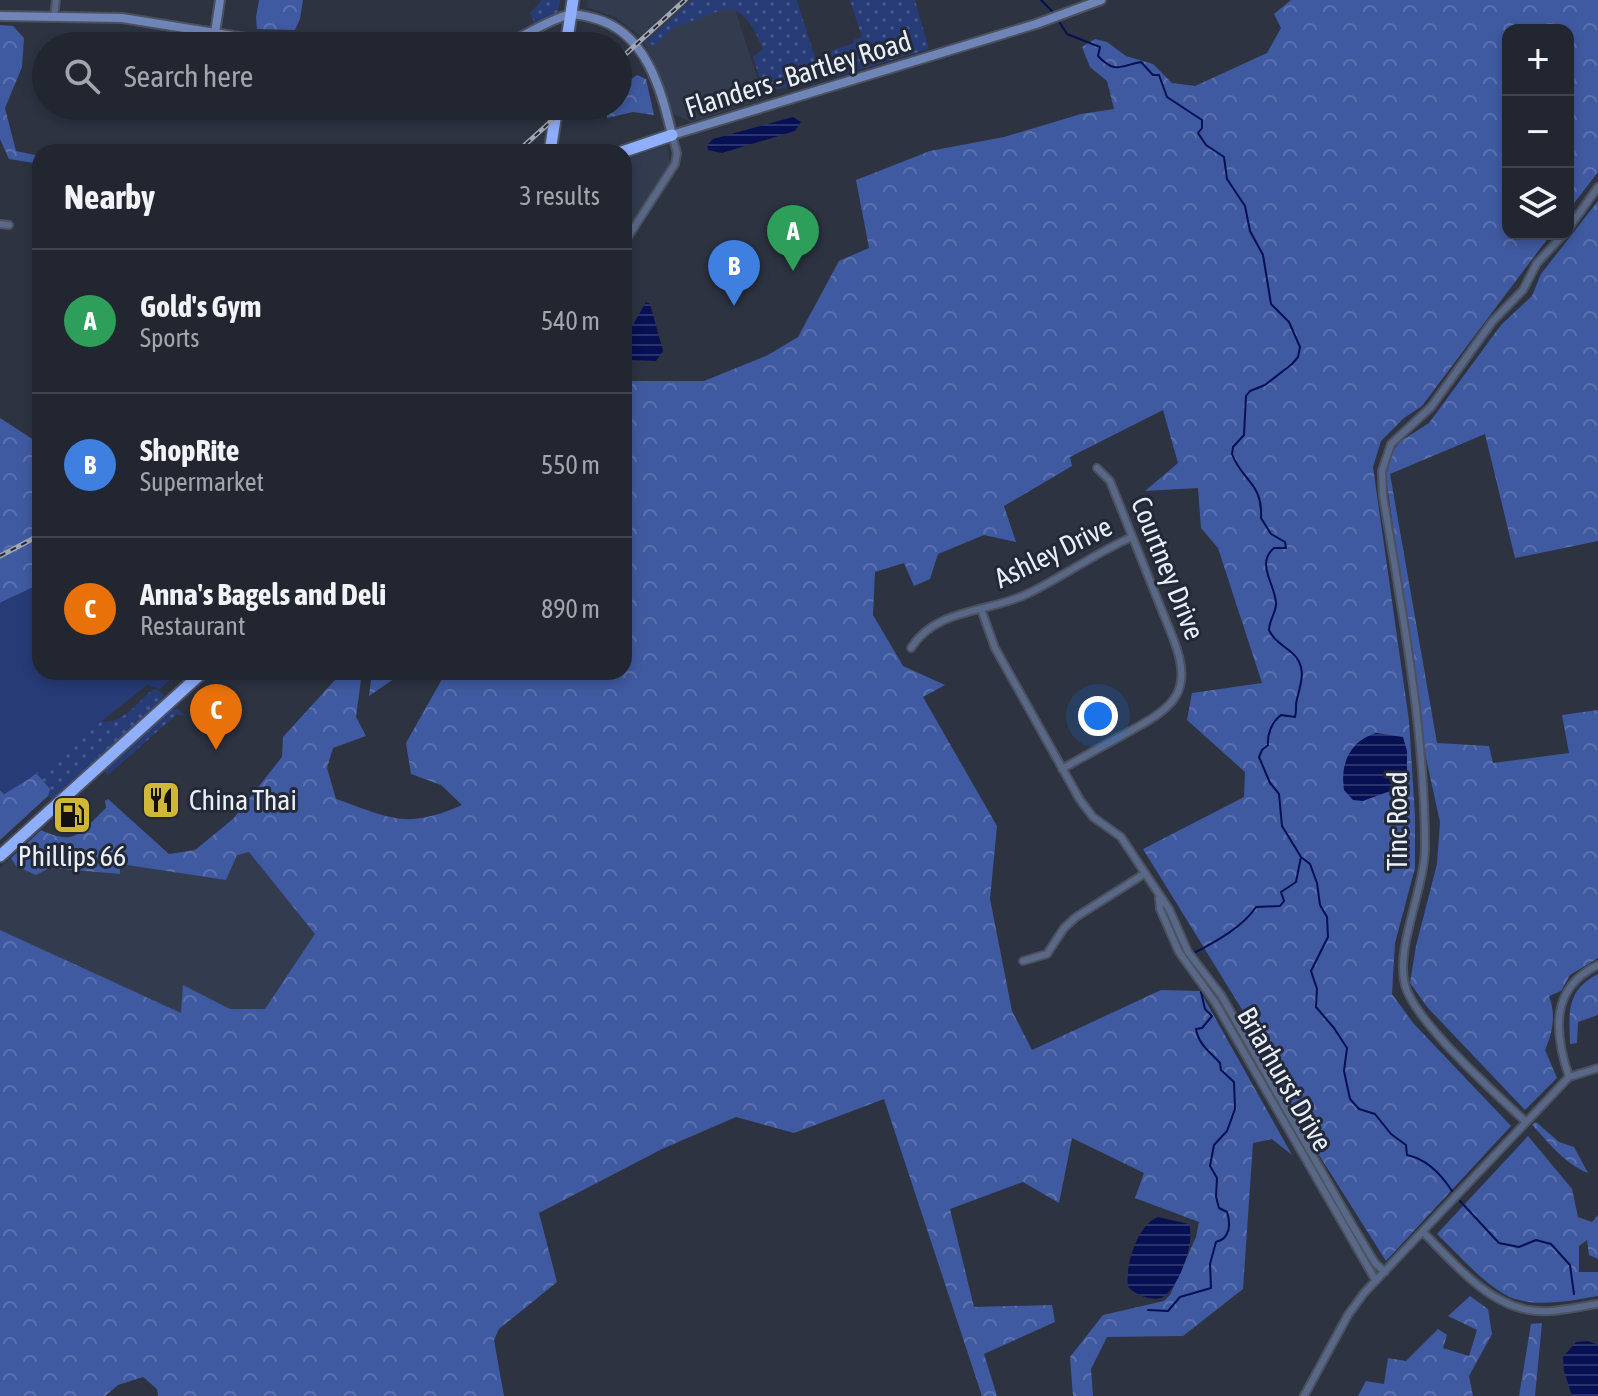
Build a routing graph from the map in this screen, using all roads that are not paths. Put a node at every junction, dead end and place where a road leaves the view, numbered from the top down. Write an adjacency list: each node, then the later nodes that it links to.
1 (56, 0): 7 (street)
2 (220, 0): 9 (main road)
3 (573, 0): 5 (highway)
4 (1101, 0): 15 (main road, Flanders - Bartley Road)
5 (571, 14): 10 (main road); 11 (highway); 12 (main road, Flanders - Bartley Road)
6 (0, 16): 7 (main road)
7 (54, 17): 8 (main road)
8 (209, 32)
9 (215, 32)
10 (531, 32)
11 (568, 32)
12 (622, 32)
13 (632, 41): 15 (main road, Flanders - Bartley Road)
14 (555, 120): 16 (highway)
15 (672, 135): 17 (highway); 22 (street)
16 (551, 144)
17 (632, 149)
18 (1598, 187): 19 (street)
19 (1574, 221)
20 (0, 224): 21 (street)
21 (9, 225)
22 (632, 231)
23 (1558, 240): 37 (street, Tinc Road)
24 (1097, 468): 25 (street, Courtney Drive)
25 (1132, 537): 26 (street, Ashley Drive); 29 (street, Courtney Drive)
26 (981, 609): 27 (street, Ashley Drive); 29 (street, Briarhurst Drive)
27 (911, 648)
28 (194, 680): 30 (highway)
29 (1062, 769): 31 (street, Briarhurst Drive)
30 (0, 856)
31 (1144, 874): 32 (street, Briarhurst Drive); 33 (street)
32 (1159, 898): 39 (street, Briarhurst Drive); 40 (street, Briarhurst Drive)
33 (1023, 961)
34 (1598, 965): 36 (street)
35 (1598, 1068): 36 (street)
36 (1569, 1077): 37 (street)
37 (1525, 1121): 38 (street)
38 (1423, 1232): 39 (street); 41 (street)
39 (1385, 1272): 40 (street)
40 (1376, 1281): 42 (street)
41 (1598, 1304)
42 (1304, 1396)

